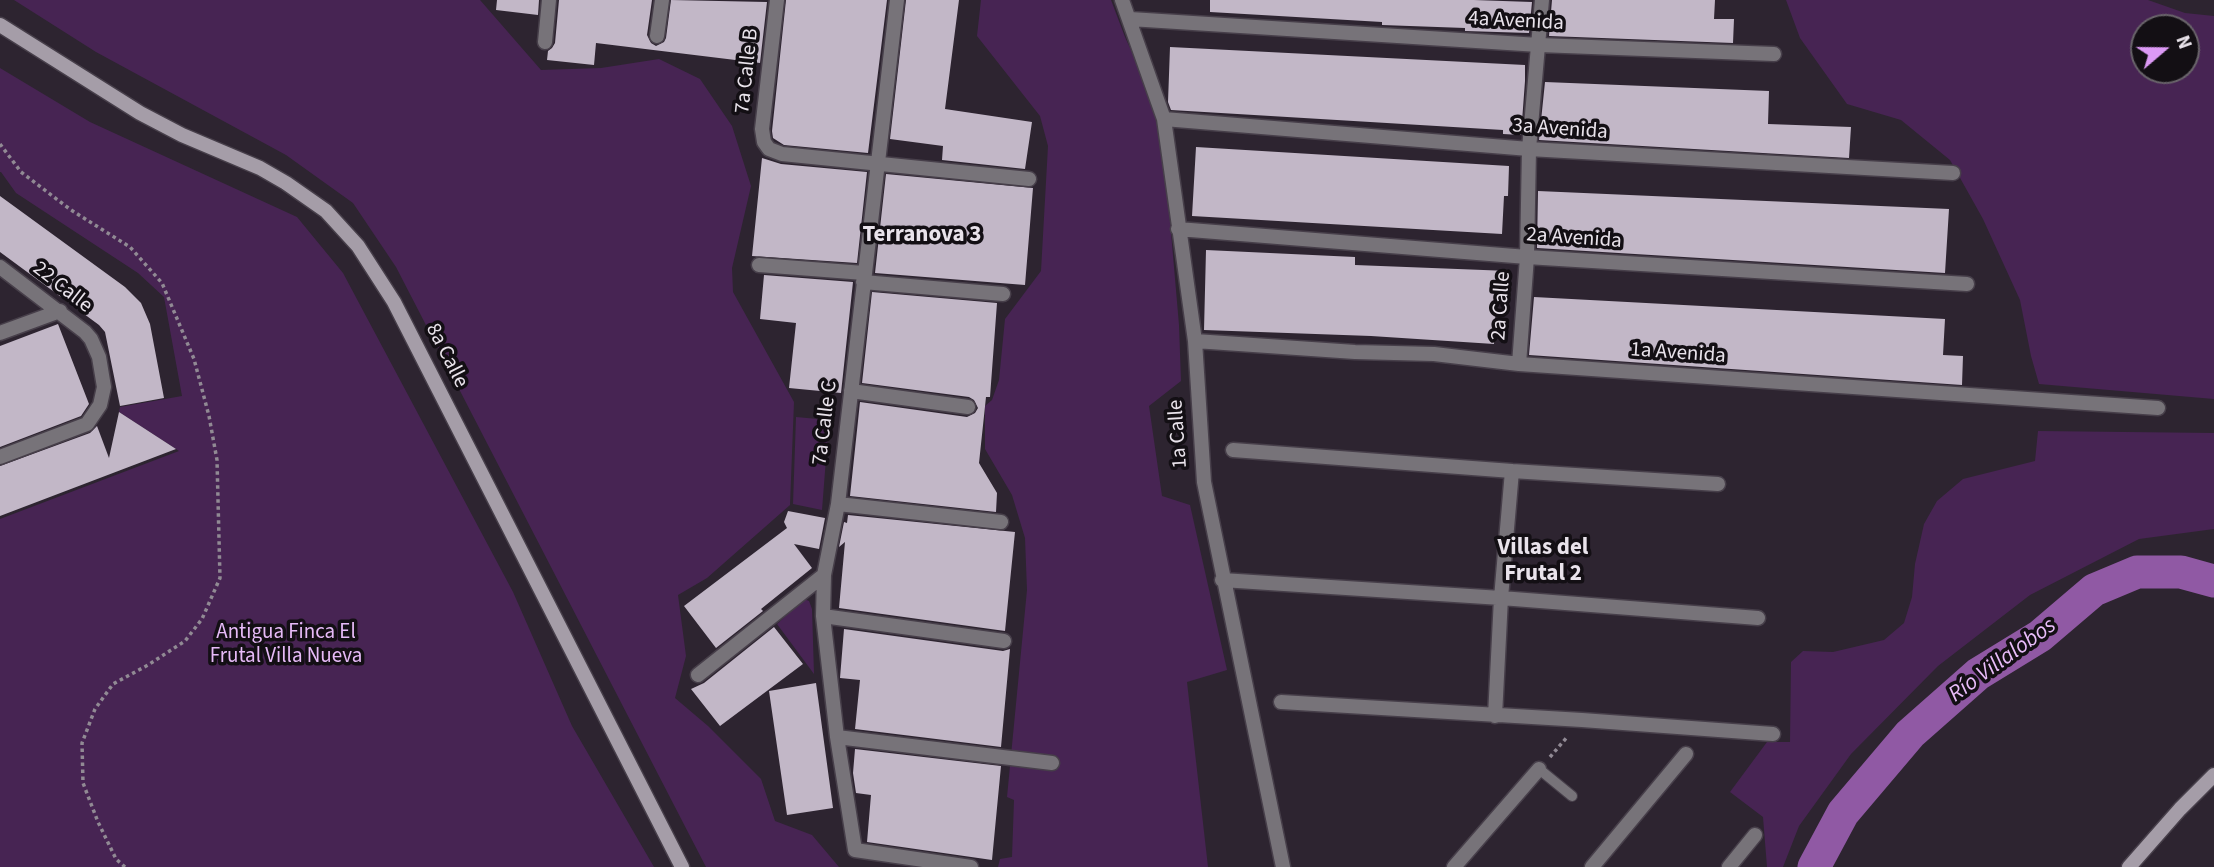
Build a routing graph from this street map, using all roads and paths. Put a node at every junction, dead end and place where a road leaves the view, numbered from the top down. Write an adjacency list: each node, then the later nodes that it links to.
1 (549, 0): 10 (street)
2 (662, 0): 9 (street)
3 (776, 0): 16 (street, 7a Calle B)
4 (897, 0): 16 (street, 7a Calle C)
5 (1122, 0): 7 (street, 1a Calle)
6 (1542, 0): 11 (street, 2a Calle)
7 (1130, 19): 11 (street, 4a Avenida); 13 (street, 1a Calle)
8 (0, 25): 58 (main road, 8a Calle)
9 (657, 36)
10 (545, 42)
11 (1539, 45): 12 (street, 4a Avenida); 15 (street, 2a Calle)
12 (1774, 54)
13 (1164, 119): 15 (street, 3a Avenida); 19 (street, 1a Calle)
14 (0, 144): 57 (path)
15 (1529, 149): 17 (street, 3a Avenida); 20 (street, 2a Calle)
16 (876, 163): 18 (street); 23 (street, 7a Calle C)
17 (1953, 173)
18 (1029, 179)
19 (1178, 229): 20 (street, 2a Avenida); 28 (street, 1a Calle)
20 (1527, 257): 24 (street, 2a Avenida); 29 (street, 2a Calle)
21 (759, 265): 23 (street)
22 (0, 267): 26 (street, 22 Calle)
23 (864, 277): 25 (street); 30 (street, 7a Calle C)
24 (1967, 284)
25 (1003, 294)
26 (60, 311): 27 (street); 34 (street, 22 Calle)
27 (0, 333)
28 (1195, 341): 29 (street, 1a Avenida); 40 (street, 1a Calle)
29 (1519, 364): 32 (street, 1a Avenida)
30 (851, 391): 31 (street); 37 (street, 7a Calle C)
31 (968, 407)
32 (2158, 408)
33 (1233, 450): 35 (street)
34 (0, 457)
35 (1512, 471): 36 (street); 41 (street)
36 (1718, 484)
37 (838, 505): 38 (street); 39 (street, 7a Calle C)
38 (1001, 522)
39 (824, 575): 42 (street, 7a Calle C); 45 (street)
40 (1222, 580): 41 (street); 60 (street, 1a Calle)
41 (1501, 598): 43 (street); 47 (street)
42 (823, 616): 44 (street); 50 (street, 7a Calle C)
43 (1758, 618)
44 (1004, 641)
45 (698, 675)
46 (1281, 702): 47 (street)
47 (1495, 716): 48 (street)
48 (1582, 720): 49 (street); 53 (path)
49 (1773, 734)
50 (838, 737): 52 (street); 59 (street, 7a Calle C)
51 (1686, 754): 62 (street)
52 (1052, 763)
53 (1539, 769): 55 (lane); 61 (street)
54 (2214, 775): 64 (main road)
55 (1572, 796)
56 (1755, 835): 63 (street)
57 (125, 867)
58 (682, 867)
59 (971, 867)
60 (1283, 867)
61 (1454, 867)
62 (1592, 867)
63 (1729, 867)
64 (2129, 867)

